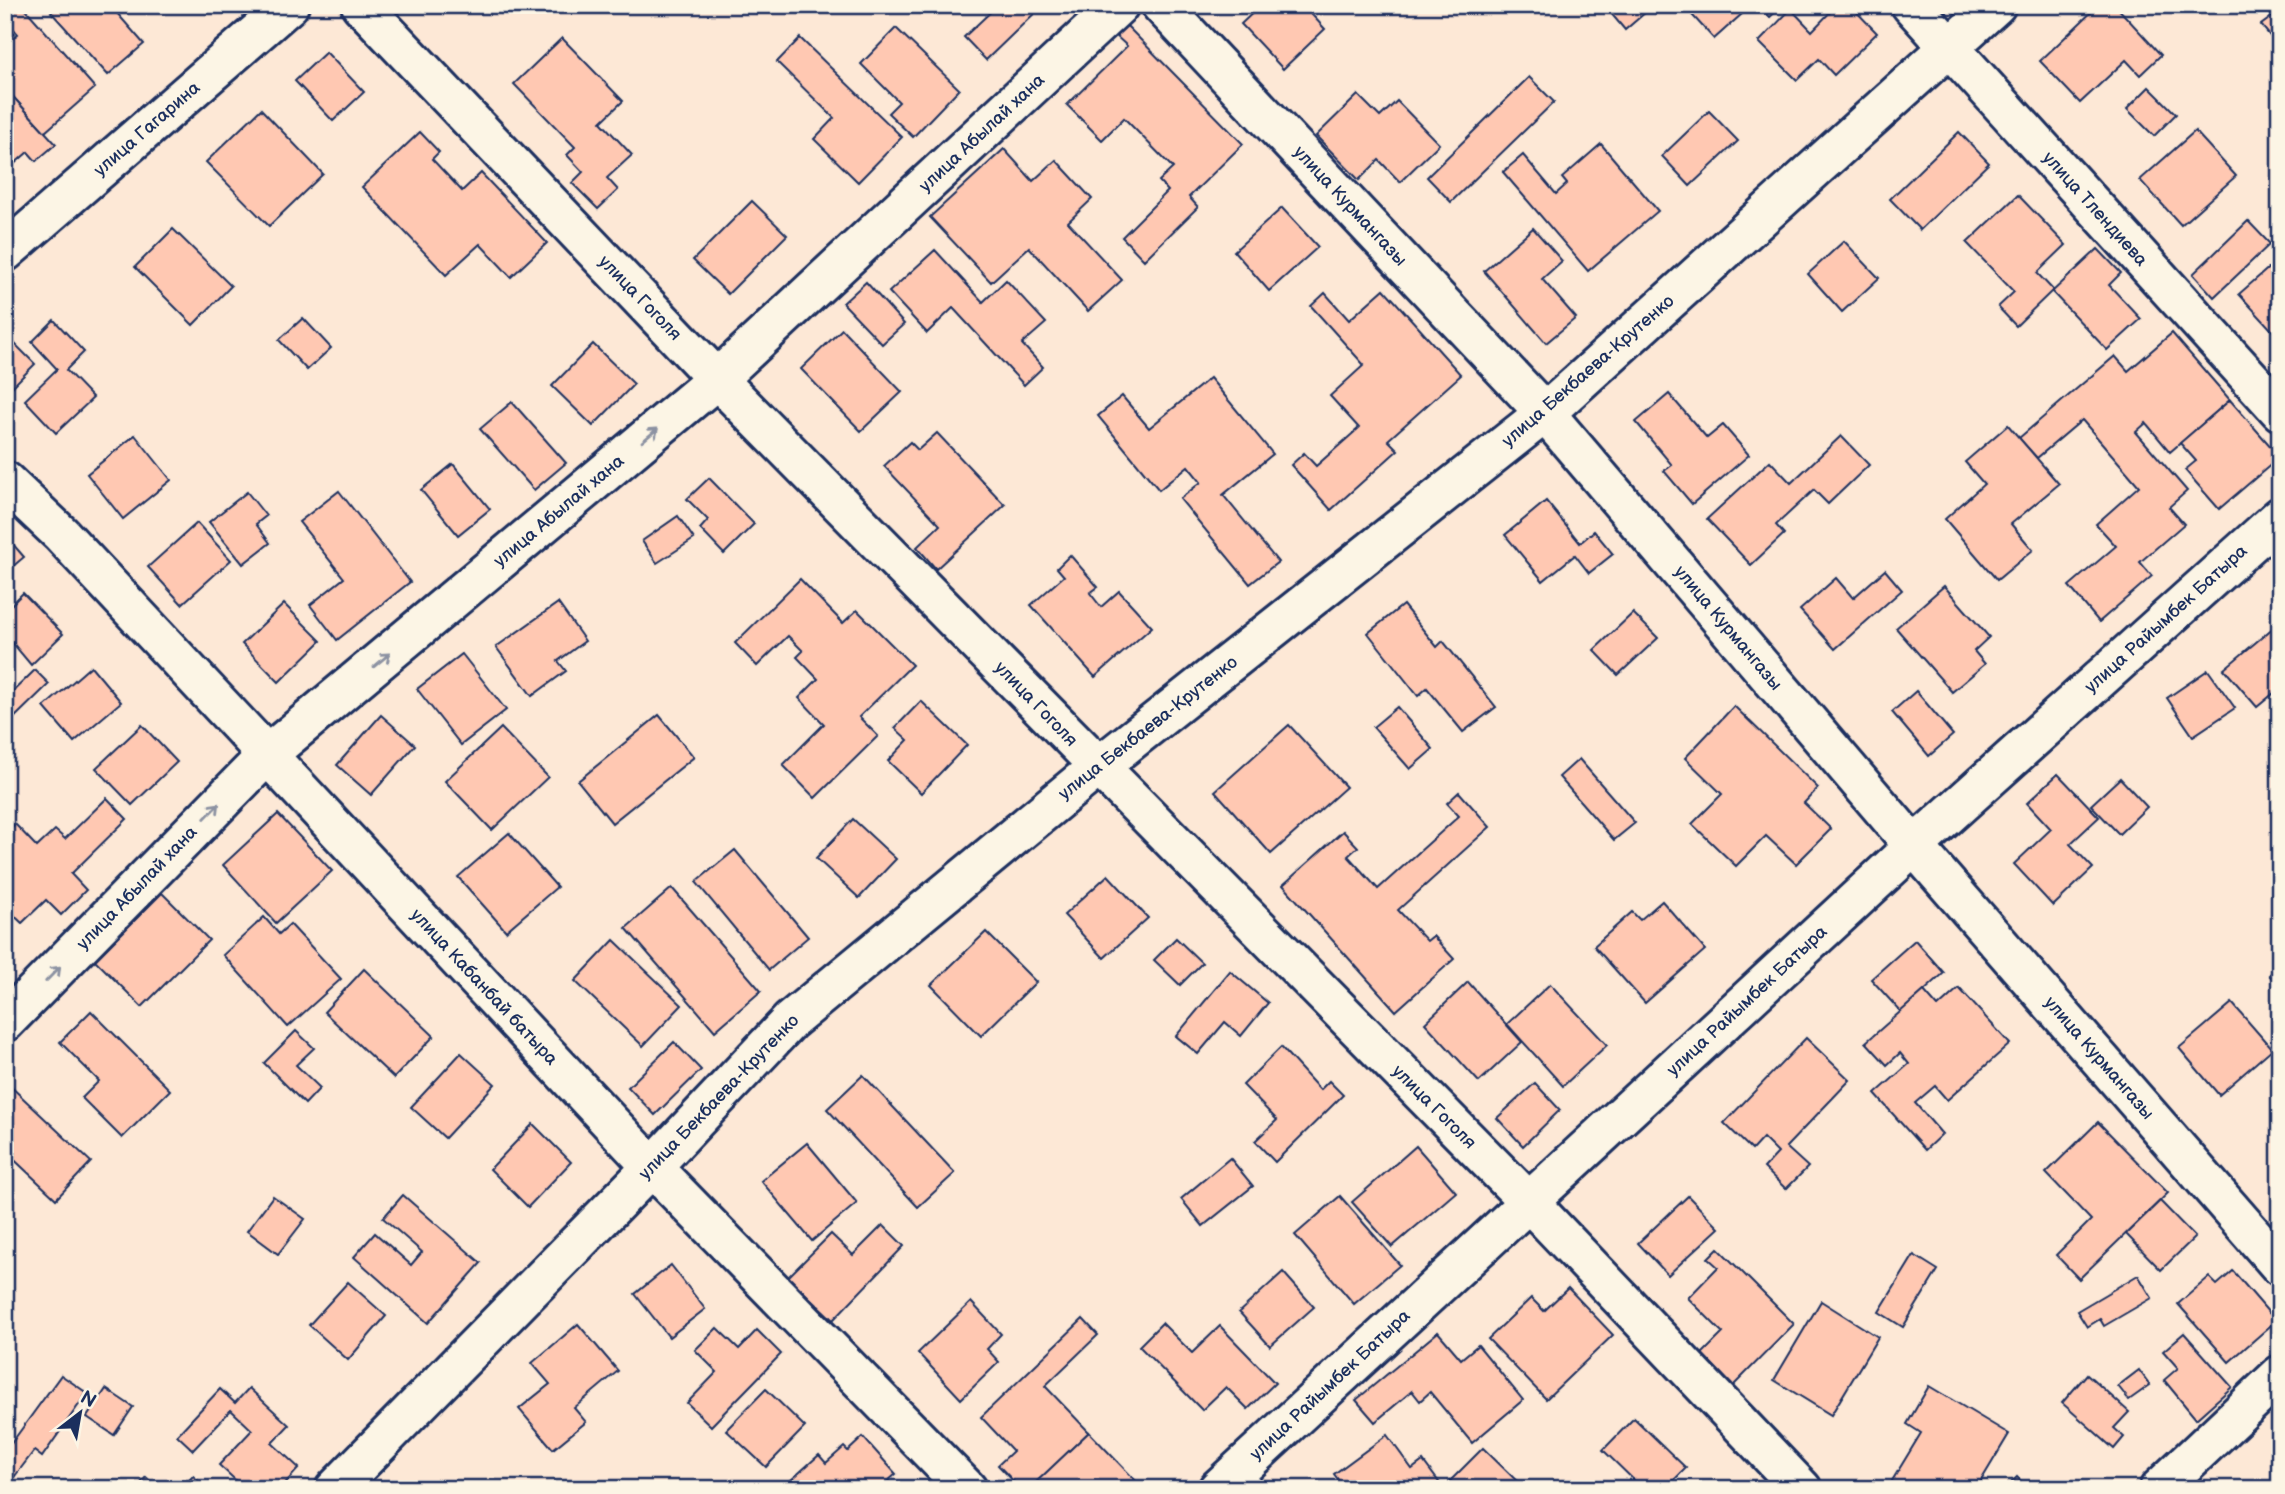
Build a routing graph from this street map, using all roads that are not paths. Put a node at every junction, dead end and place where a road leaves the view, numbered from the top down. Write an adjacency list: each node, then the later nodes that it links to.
1 (289, 5): 8 (street, улица Гагарина)
2 (361, 5): 9 (street, улица Гоголя)
3 (1119, 5): 9 (street, улица Абылай хана)
4 (1161, 5): 11 (street, улица Курмангазы)
5 (1911, 5): 7 (street, улица Тлендиева)
6 (1996, 5): 7 (street, улица Бекбаева-Крутенко)
7 (1948, 48): 10 (street, улица Тлендиева); 11 (street, улица Бекбаева-Крутенко)
8 (5, 252)
9 (717, 379): 14 (street, улица Абылай хана, one-way to 9); 15 (street, улица Гоголя)
10 (2280, 411)
11 (1545, 413): 15 (street, улица Бекбаева-Крутенко); 16 (street, улица Курмангазы)
12 (5, 481): 14 (street, улица Кабанбай батыра)
13 (2280, 517): 16 (street, улица Райымбек Батыра)
14 (268, 754): 17 (street, улица Абылай хана, one-way to 14); 18 (street, улица Кабанбай батыра)
15 (1098, 767): 18 (street, улица Бекбаева-Крутенко); 19 (street, улица Гоголя)
16 (1914, 846): 19 (street, улица Райымбек Батыра); 20 (street, улица Курмангазы)
17 (5, 1022)
18 (652, 1167): 22 (street, улица Бекбаева-Крутенко); 23 (street, улица Кабанбай батыра)
19 (1529, 1202): 24 (street, улица Райымбек Батыра); 25 (street, улица Гоголя)
20 (2280, 1266)
21 (2280, 1375): 26 (street)
22 (335, 1489)
23 (967, 1489)
24 (1218, 1489)
25 (1802, 1489)
26 (2159, 1489)

